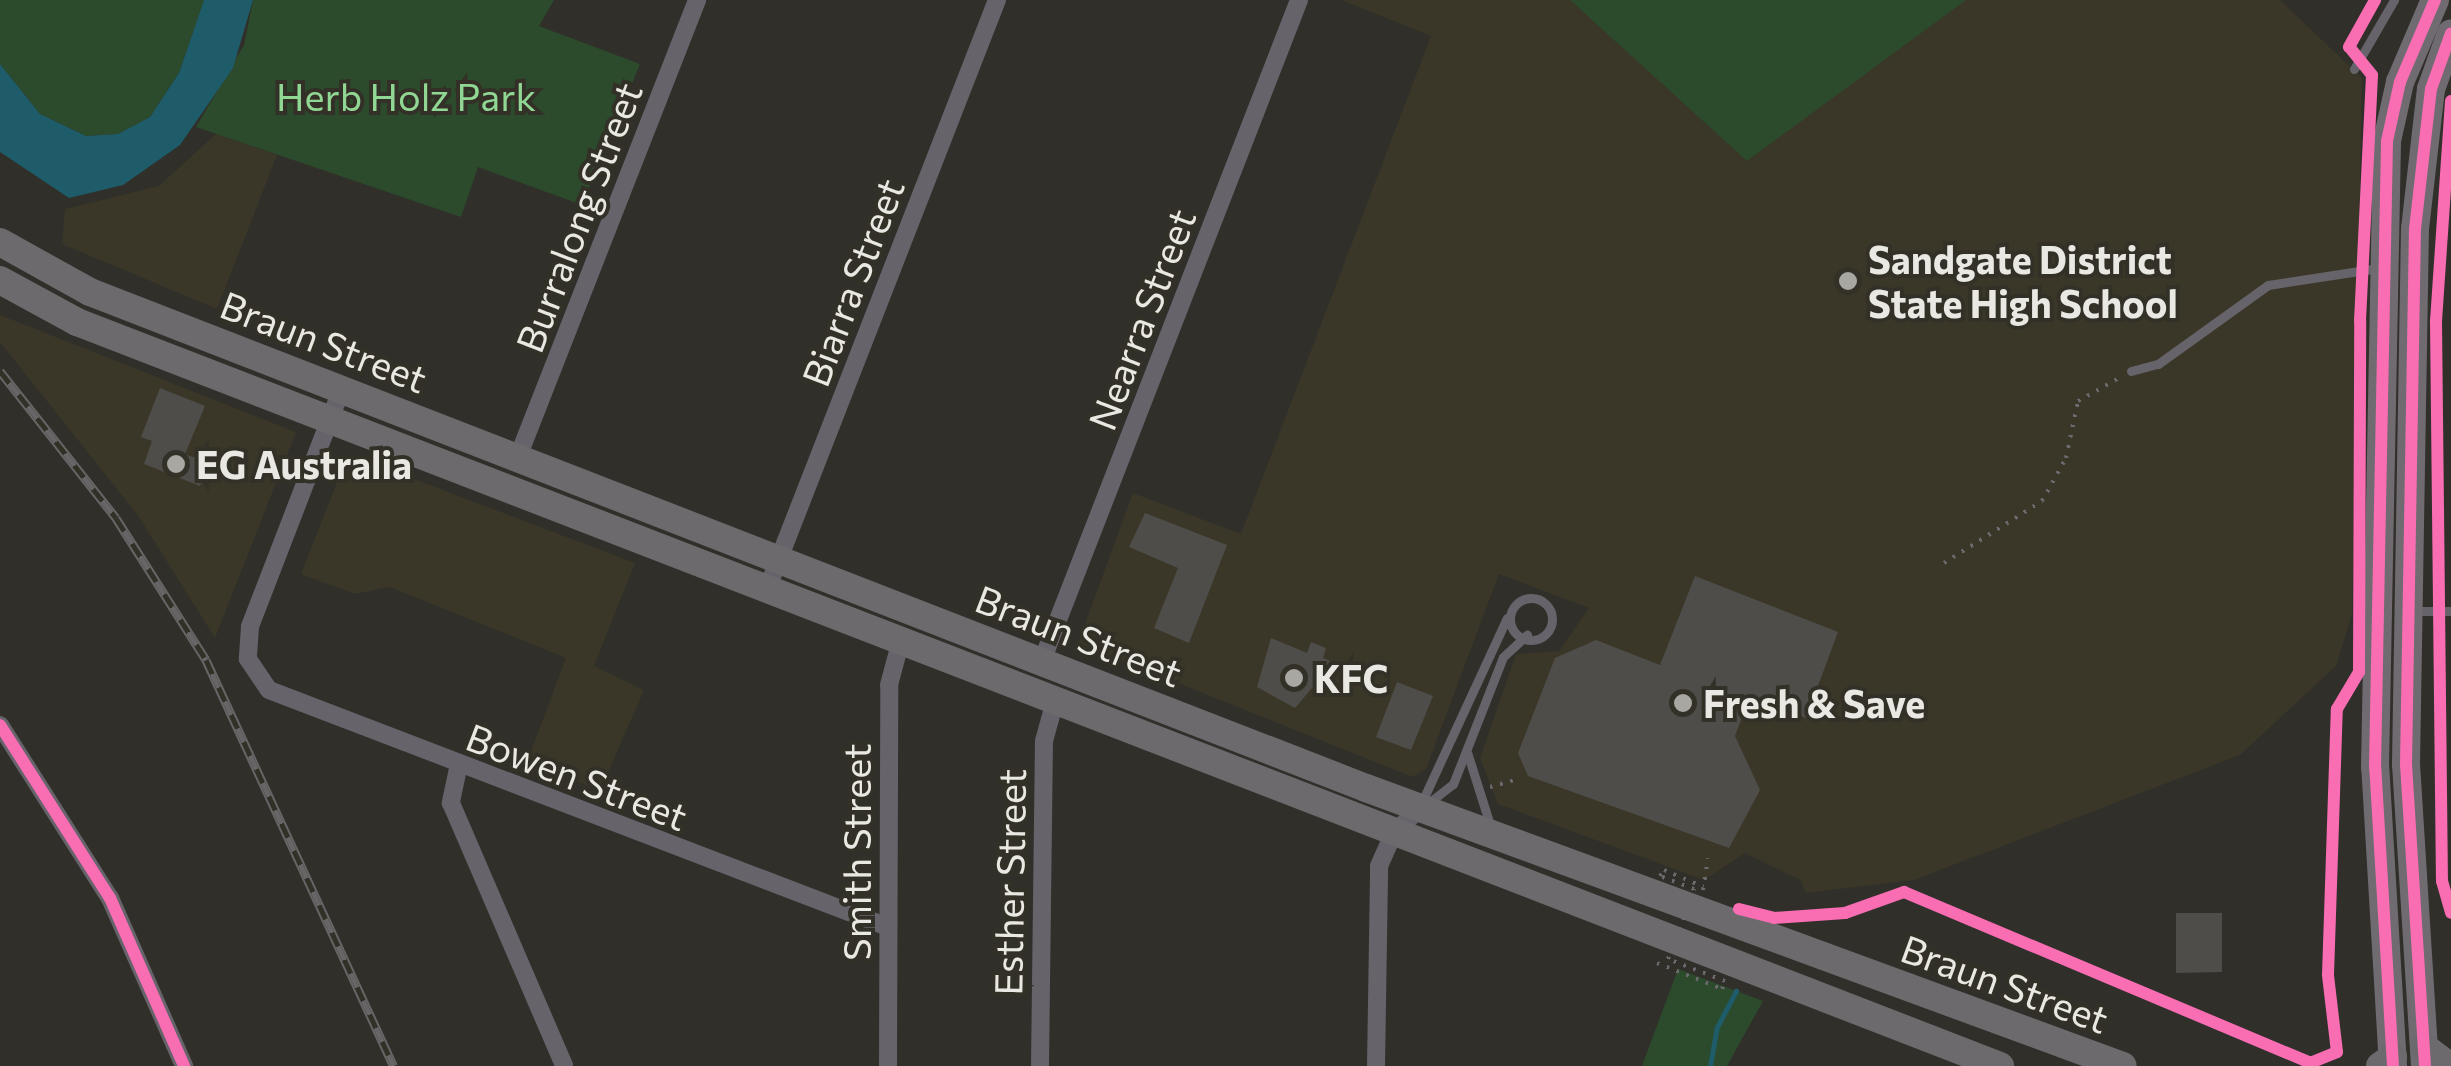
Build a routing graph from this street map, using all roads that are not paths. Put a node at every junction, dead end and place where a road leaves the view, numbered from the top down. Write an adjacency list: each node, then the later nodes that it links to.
1 (697, 0): 15 (street, Burralong Street)
2 (997, 0): 16 (street, Biarra Street)
3 (1299, 0): 24 (street, Nearra Street)
4 (2394, 0): 7 (lane)
5 (2435, 0): 10 (main road)
6 (2451, 33): 9 (main road)
7 (2354, 70)
8 (8, 248): 13 (highway, Braun Street)
9 (2416, 266): 10 (lane); 19 (main road)
10 (2384, 268): 12 (lane); 18 (main road)
11 (0, 280): 14 (highway, Braun Street)
12 (2131, 371)
13 (342, 388): 14 (street); 15 (highway, Braun Street)
14 (331, 419): 17 (highway, Braun Street); 28 (street, Bowen Street)
15 (518, 457): 16 (highway, Braun Street)
16 (779, 557): 17 (street, Biarra Street); 24 (highway, Braun Street)
17 (768, 587): 23 (highway, Braun Street)
18 (2380, 611): 19 (lane); 34 (main road)
19 (2411, 611): 20 (lane); 33 (main road)
20 (2451, 611)
21 (1507, 618): 22 (lane); 22 (lane); 29 (lane)
22 (1527, 635): 27 (lane)
23 (901, 640): 25 (highway, Braun Street); 32 (street, Smith Street)
24 (1042, 661): 29 (highway, Braun Street)
25 (1055, 701): 30 (highway, Braun Street); 38 (street, Esther Street)
26 (0, 724): 35 (street)
27 (1468, 752): 29 (lane); 31 (lane)
28 (459, 764): 32 (street, Bowen Street); 36 (street)
29 (1419, 809): 30 (street); 31 (highway, Braun Street)
30 (1394, 833): 39 (street); 40 (highway, Braun Street)
31 (1499, 840): 41 (highway, Braun Street)
32 (888, 927): 37 (street, Smith Street)
33 (2424, 1056): 42 (highway)
34 (2389, 1063)
35 (184, 1066)
36 (564, 1066)
37 (888, 1066)
38 (1040, 1066)
39 (1376, 1066)
40 (2000, 1066)
41 (2123, 1066)
42 (2450, 1066)

